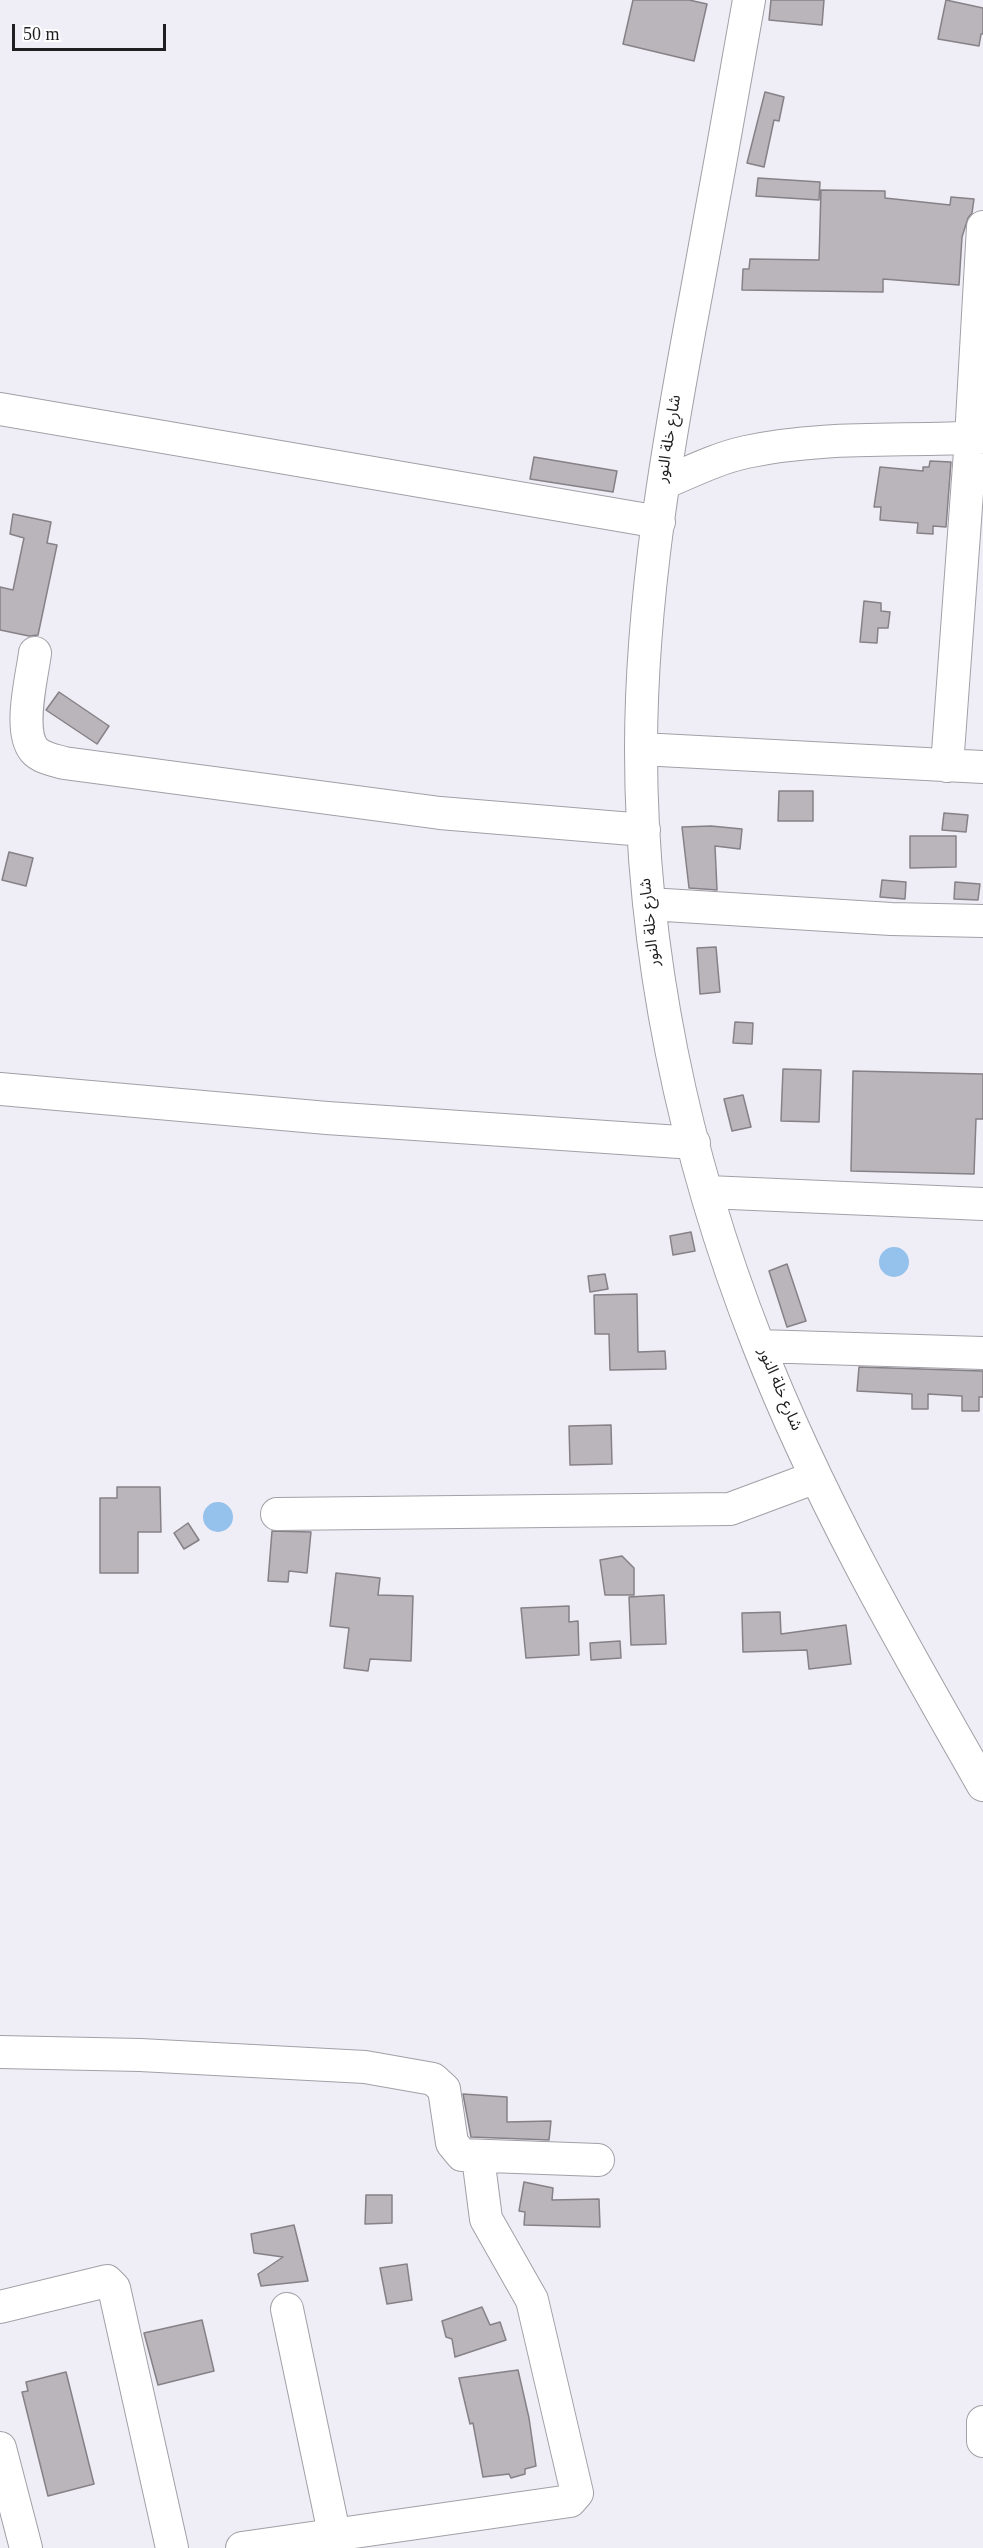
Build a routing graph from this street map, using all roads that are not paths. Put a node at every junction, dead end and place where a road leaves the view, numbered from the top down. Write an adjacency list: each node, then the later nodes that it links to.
1 (749, 0): 5 (street, شارع خلة النور)
2 (983, 227): 4 (street)
3 (0, 409): 6 (street)
4 (977, 437): 5 (street); 9 (street)
5 (664, 483): 6 (street, شارع خلة النور)
6 (659, 522): 8 (street, شارع خلة النور)
7 (35, 653): 11 (street)
8 (641, 749): 9 (street); 11 (street, شارع خلة النور)
9 (947, 766): 10 (street)
10 (983, 768)
11 (644, 830): 12 (street, شارع خلة النور)
12 (649, 904): 13 (street); 15 (street, شارع خلة النور)
13 (983, 921)
14 (0, 1089): 15 (street)
15 (694, 1143): 16 (street, شارع خلة النور)
16 (708, 1192): 17 (street); 18 (street, شارع خلة النور)
17 (983, 1204)
18 (759, 1346): 19 (street); 20 (street, شارع خلة النور)
19 (983, 1353)
20 (816, 1477): 21 (street); 22 (street, شارع خلة النور)
21 (278, 1514)
22 (982, 1783)
23 (0, 2052): 24 (street)
24 (478, 2157): 25 (street); 31 (street)
25 (598, 2160)
26 (0, 2307): 33 (street)
27 (286, 2309): 31 (street)
28 (983, 2422): 29 (street)
29 (983, 2441)
30 (0, 2448): 32 (street)
31 (334, 2534): 34 (street)
32 (26, 2548)
33 (172, 2548)
34 (242, 2548)

